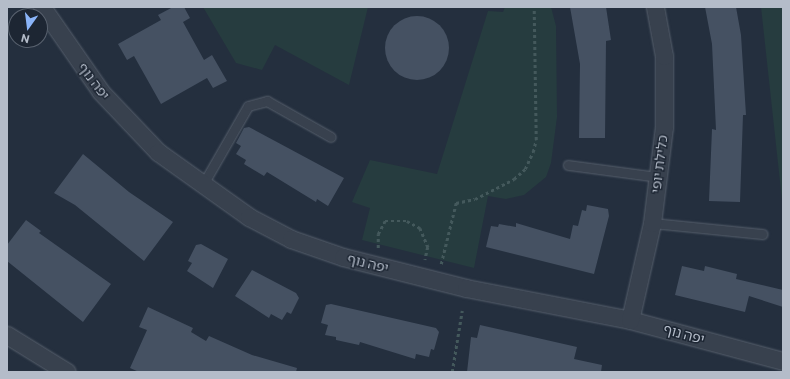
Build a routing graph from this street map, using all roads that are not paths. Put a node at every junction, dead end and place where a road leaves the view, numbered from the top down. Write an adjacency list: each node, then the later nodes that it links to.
1 (42, 7): 6 (street, יפה נוף)
2 (655, 7): 5 (street, כלילת יופי)
3 (331, 137): 6 (lane)
4 (568, 165): 5 (lane)
5 (658, 177): 7 (street, כלילת יופי)
6 (202, 186): 9 (street, יפה נוף)
7 (652, 222): 8 (lane); 9 (street, כלילת יופי)
8 (762, 234)
9 (630, 320): 11 (street, יפה נוף)
10 (7, 335): 12 (street)
11 (783, 361)
12 (67, 372)

